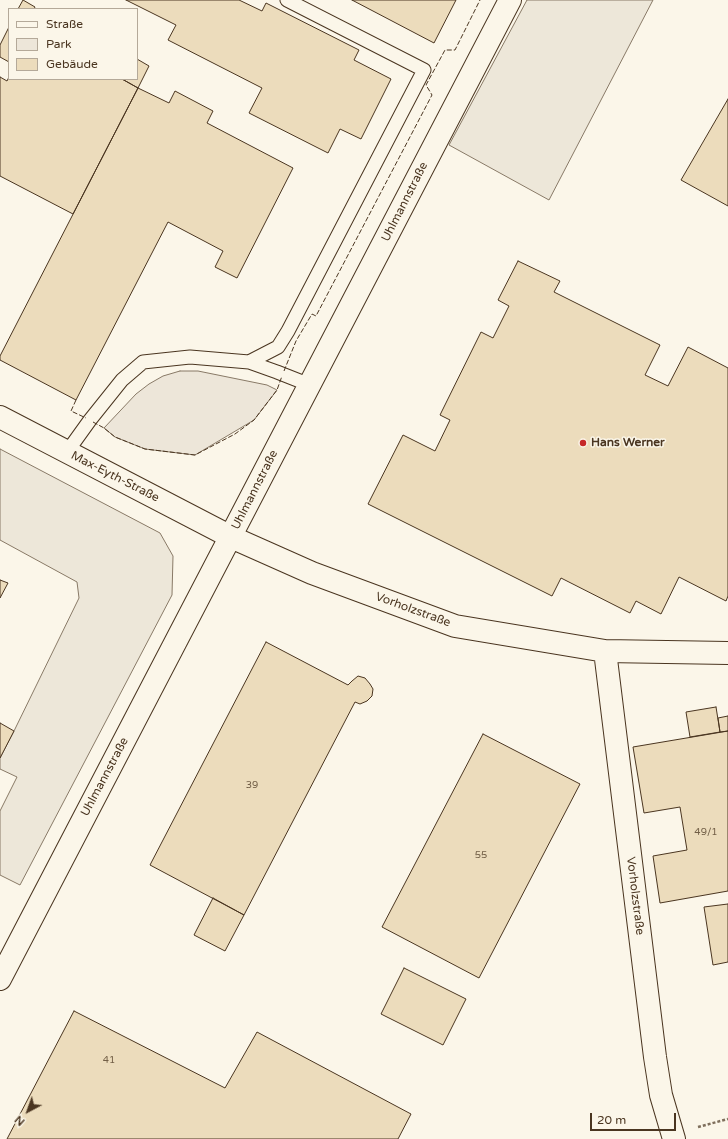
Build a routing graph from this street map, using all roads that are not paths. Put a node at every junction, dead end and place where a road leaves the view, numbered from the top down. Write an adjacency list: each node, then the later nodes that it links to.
1 (287, 0): 3 (lane)
2 (510, 0): 4 (street, Uhlmannstraße)
3 (249, 362): 4 (lane); 6 (lane)
4 (310, 385): 7 (street, Uhlmannstraße)
5 (0, 417): 6 (street, Max-Eyth-Straße)
6 (67, 452): 7 (street, Max-Eyth-Straße)
7 (231, 537): 8 (street, Vorholzstraße); 10 (street, Uhlmannstraße)
8 (605, 652): 9 (street, Vorholzstraße); 11 (street, Vorholzstraße)
9 (728, 653)
10 (0, 979)
11 (673, 1136)

